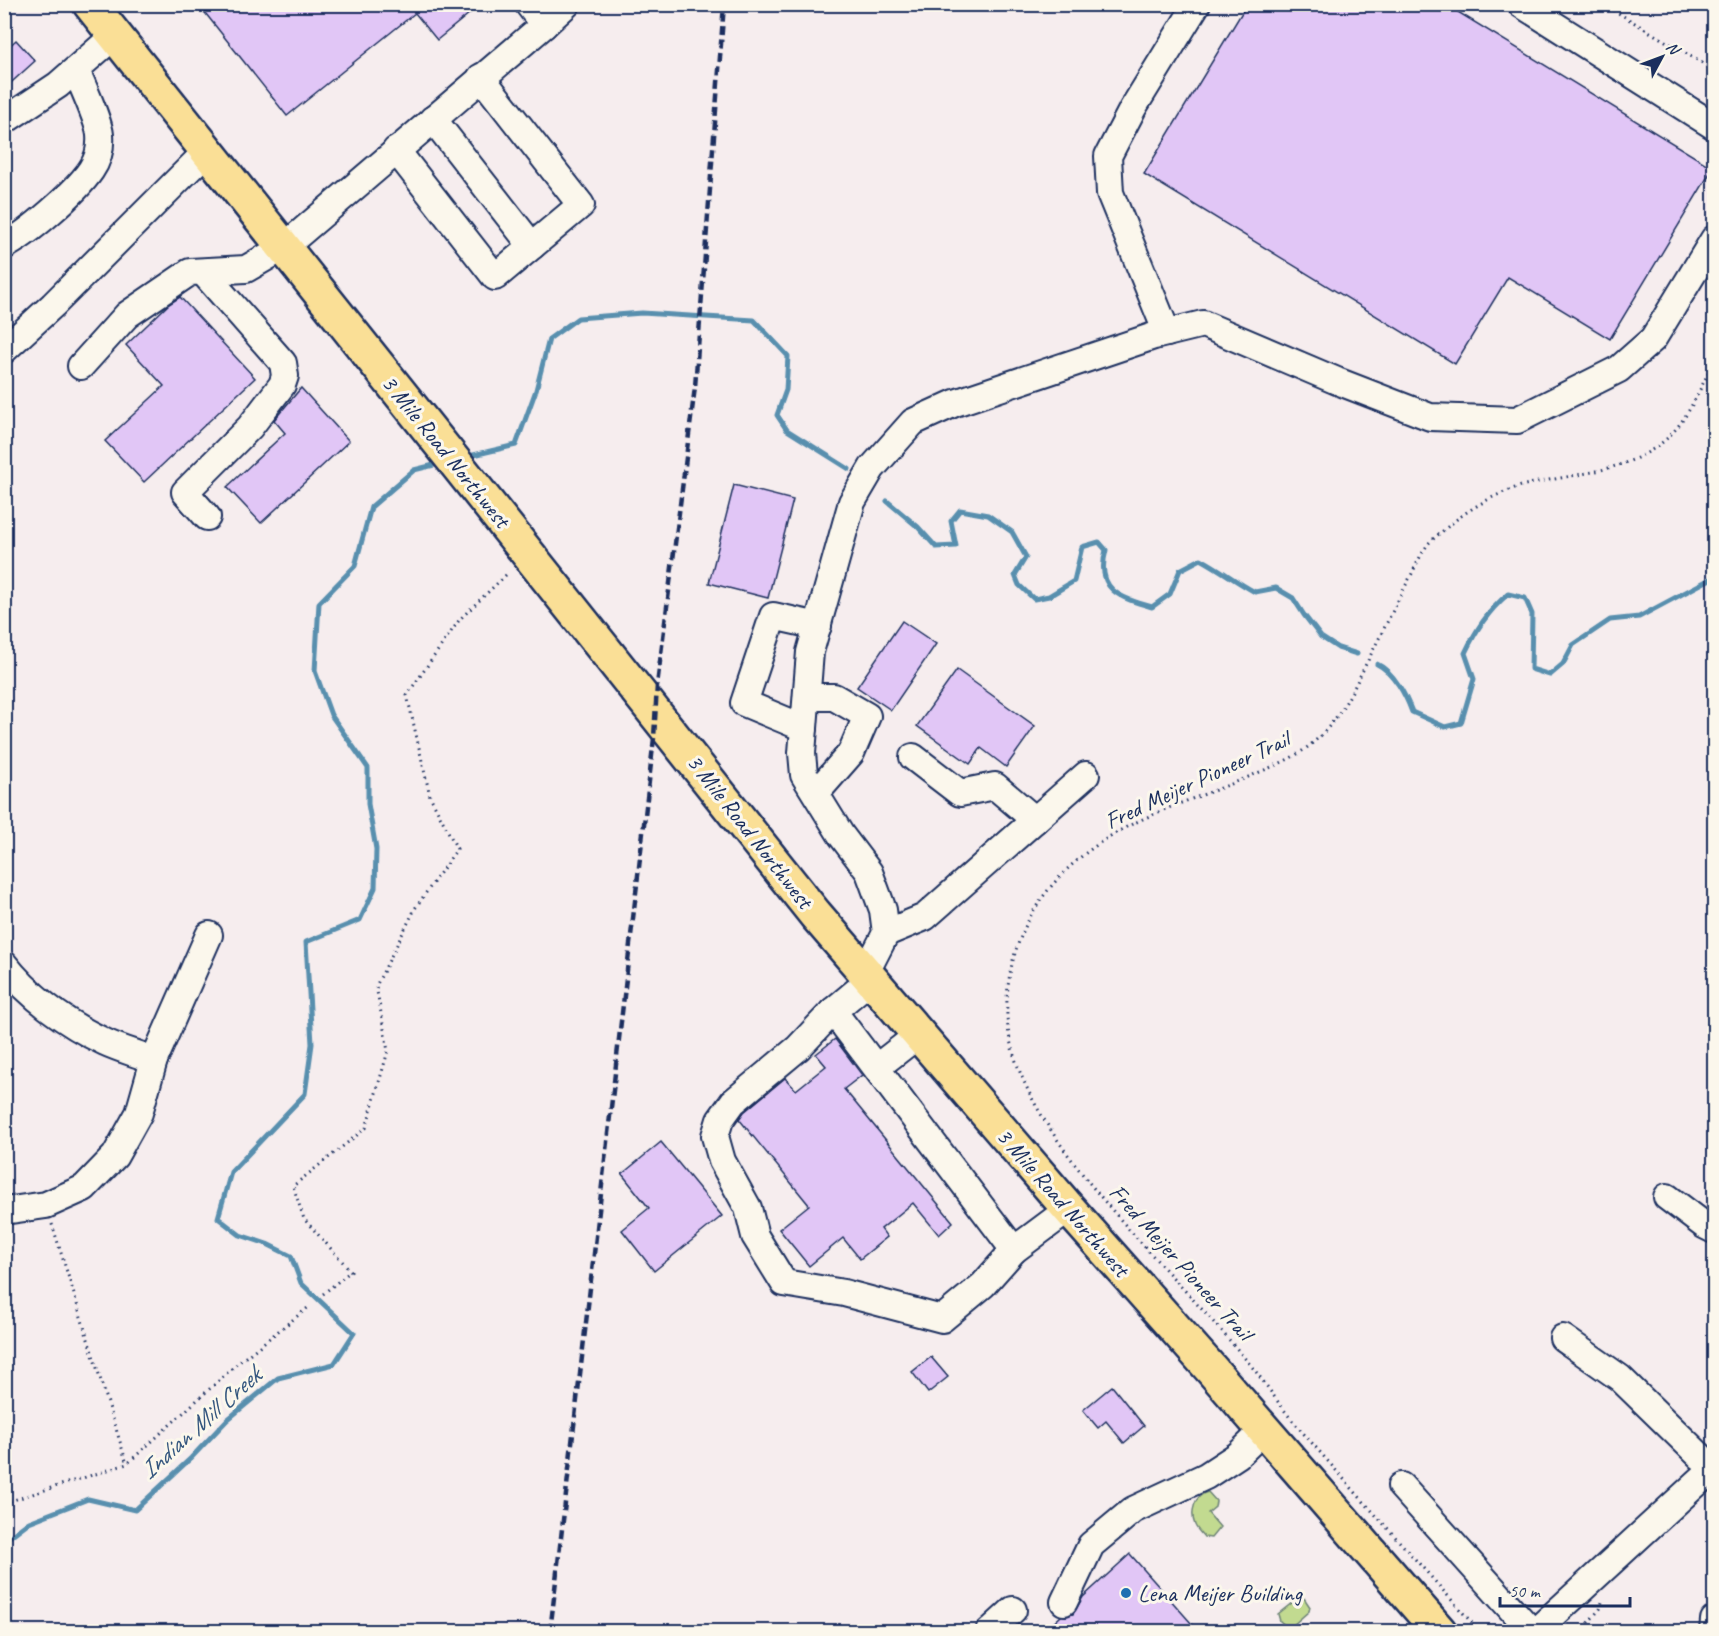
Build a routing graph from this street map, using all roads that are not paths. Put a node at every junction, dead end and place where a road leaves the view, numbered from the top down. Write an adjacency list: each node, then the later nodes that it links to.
1 (528, 4): 6 (street)
2 (567, 4): 6 (street)
3 (1197, 4): 19 (street)
4 (1521, 4): 11 (street)
5 (105, 15): 7 (street); 12 (main road, 3 Mile Road Northwest)
6 (544, 25): 8 (street)
7 (76, 70): 10 (street); 15 (street)
8 (482, 77): 9 (street); 16 (street)
9 (433, 119): 13 (street); 16 (street)
10 (4, 121)
11 (1714, 126)
12 (208, 150): 17 (main road, 3 Mile Road Northwest); 20 (street)
13 (396, 150): 16 (street); 17 (street)
14 (1714, 239): 19 (street)
15 (4, 246)
16 (532, 246)
17 (284, 247): 18 (street); 33 (main road, 3 Mile Road Northwest)
18 (203, 272): 21 (street); 22 (street)
19 (1167, 333): 23 (street)
20 (4, 350)
21 (81, 366)
22 (207, 517)
23 (818, 626): 24 (street); 25 (street)
24 (807, 697): 25 (street); 28 (street)
25 (804, 728): 28 (street)
26 (914, 757): 29 (street)
27 (1086, 775): 29 (street)
28 (816, 793): 30 (street)
29 (1035, 820): 30 (street)
30 (886, 933): 33 (street)
31 (209, 935): 36 (street)
32 (4, 964): 36 (street)
33 (867, 977): 34 (street); 35 (main road, 3 Mile Road Northwest)
34 (834, 1011): 37 (street); 42 (street)
35 (918, 1035): 37 (street); 39 (main road, 3 Mile Road Northwest)
36 (154, 1060): 40 (street)
37 (877, 1068): 42 (street)
38 (1667, 1197): 41 (street)
39 (1069, 1209): 42 (street); 44 (main road, 3 Mile Road Northwest)
40 (4, 1211)
41 (1714, 1230)
42 (1014, 1250)
43 (1563, 1338): 45 (street)
44 (1264, 1430): 47 (street); 52 (main road, 3 Mile Road Northwest)
45 (1710, 1463): 53 (street)
46 (1401, 1486): 53 (street)
47 (1064, 1602)
48 (1013, 1610): 51 (street)
49 (1714, 1620): 50 (street)
50 (1714, 1625): 54 (street)
51 (989, 1632)
52 (1440, 1632)
53 (1533, 1632)
54 (1713, 1632)

